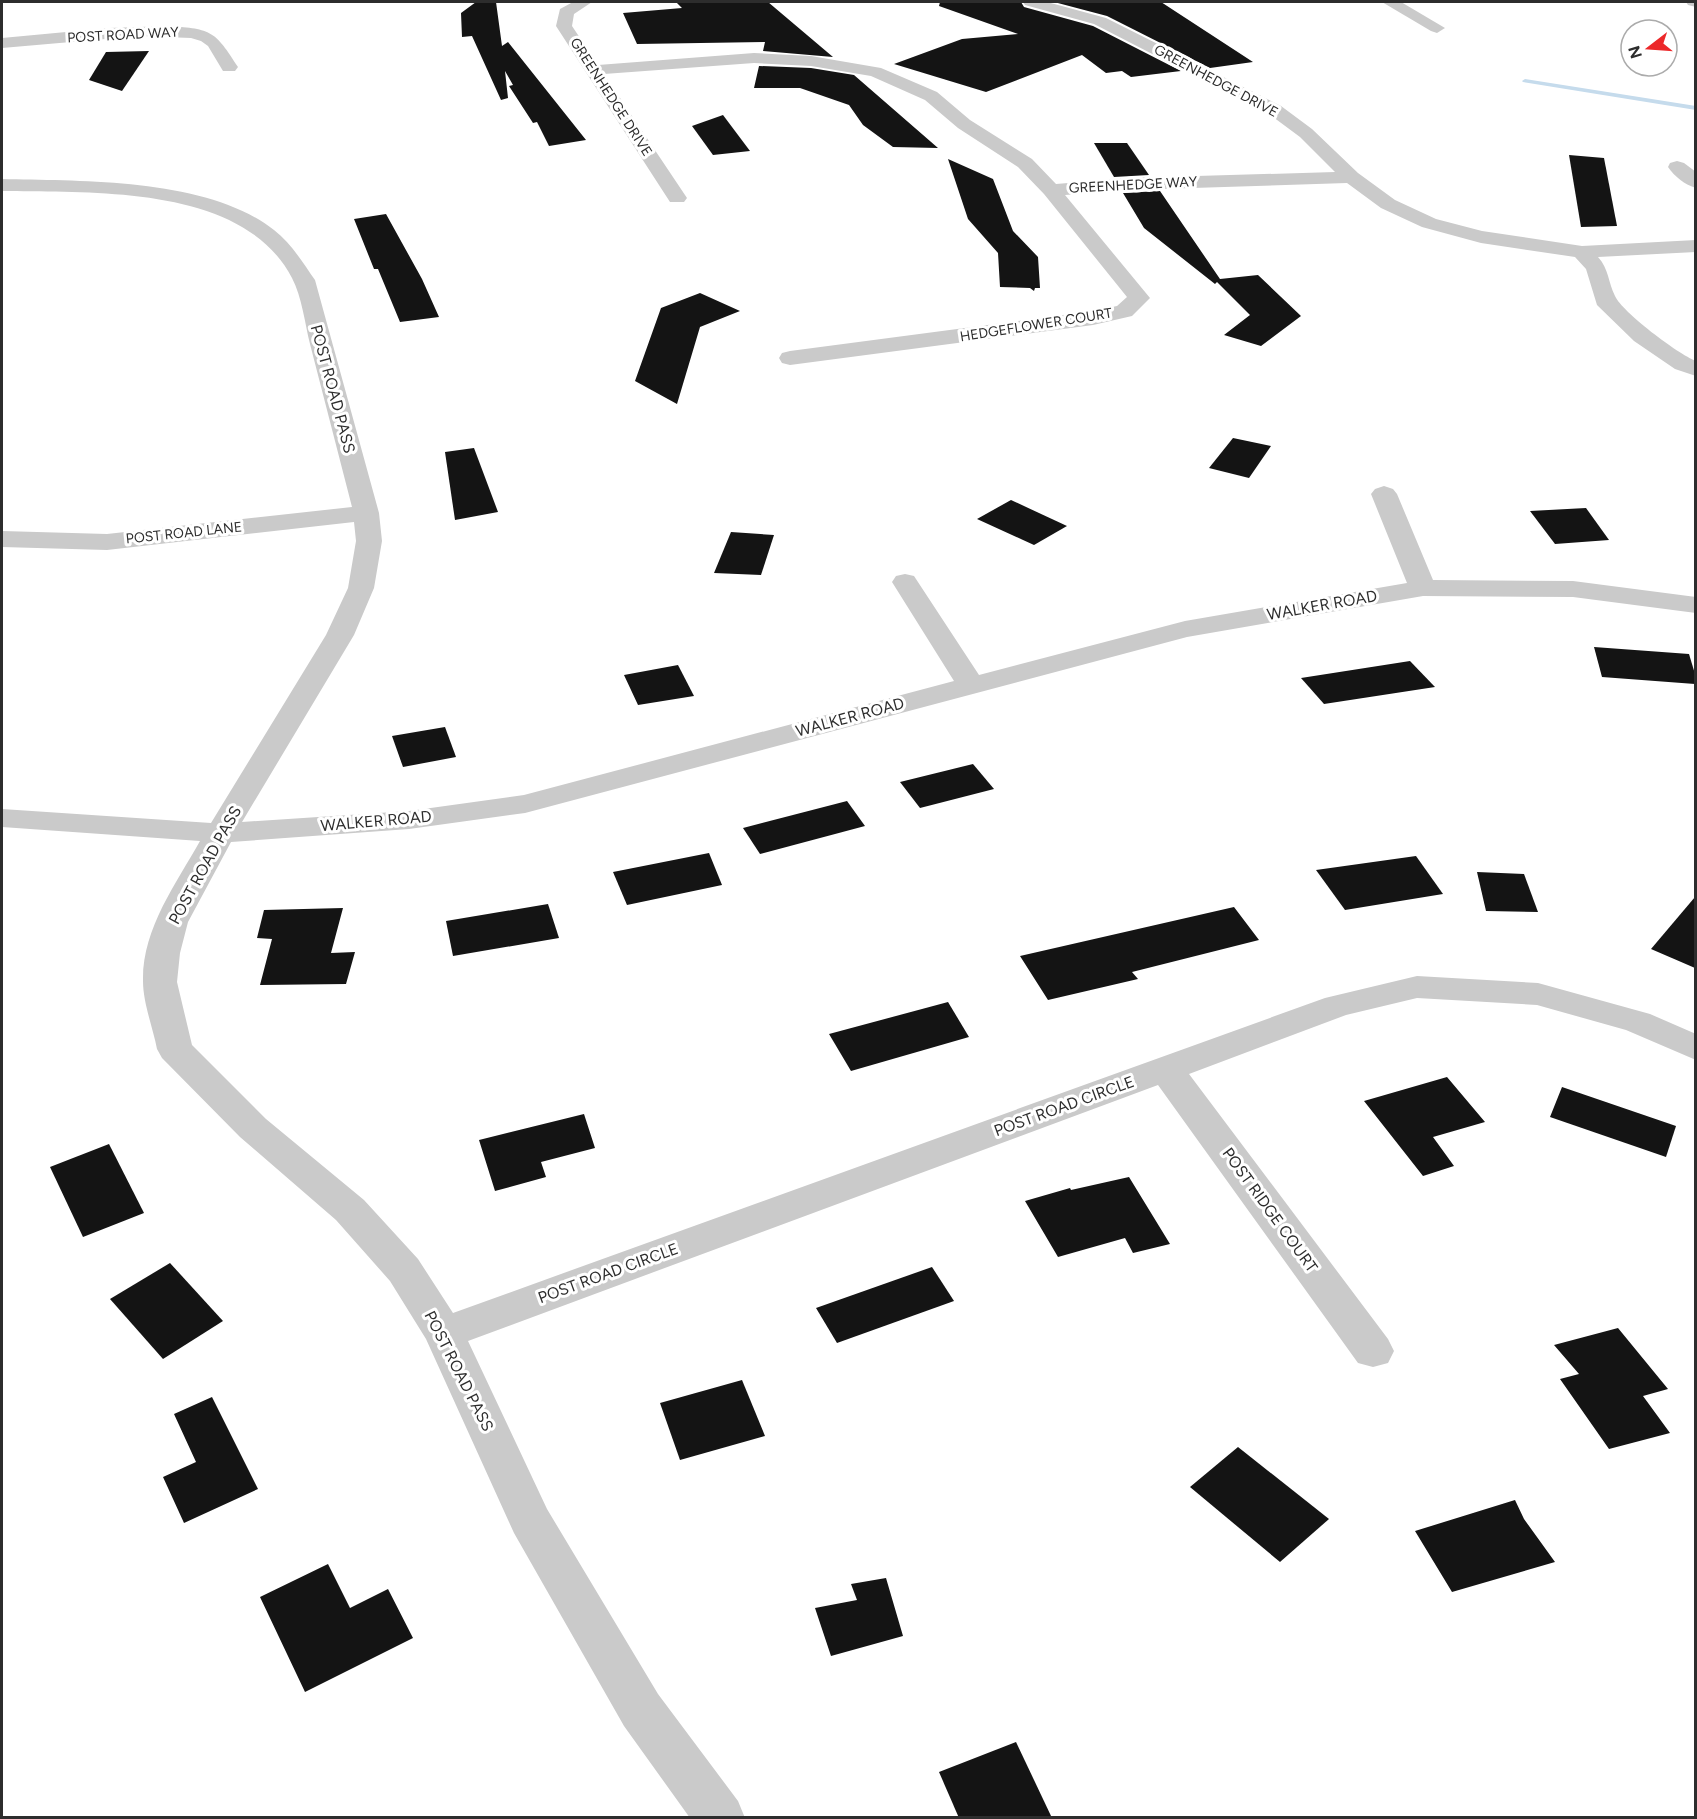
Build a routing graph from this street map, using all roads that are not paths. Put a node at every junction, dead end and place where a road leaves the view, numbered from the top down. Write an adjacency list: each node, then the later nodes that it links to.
1 (584, 2): 7 (street, GREENHEDGE DRIVE)
2 (1031, 2): 9 (street, GREENHEDGE DRIVE)
3 (1390, 2): 4 (street)
4 (1437, 28)
5 (2, 44): 6 (street, POST ROAD WAY)
6 (229, 67)
7 (595, 70): 12 (street, GREENHEDGE WAY); 13 (street, GREENHEDGE DRIVE)
8 (1677, 167): 10 (street)
9 (1351, 177): 12 (street, GREENHEDGE WAY); 15 (street, GREENHEDGE DRIVE)
10 (1695, 182)
11 (2, 185): 19 (street, POST ROAD PASS)
12 (1051, 190): 16 (street, HEDGEFLOWER COURT)
13 (677, 198)
14 (1695, 246): 15 (street, GREENHEDGE DRIVE)
15 (1582, 252): 17 (street)
16 (790, 358)
17 (1695, 369)
18 (1384, 494): 22 (street)
19 (366, 513): 20 (street, POST ROAD LANE); 26 (street, POST ROAD PASS)
20 (2, 539)
21 (905, 582): 24 (street)
22 (1423, 588): 23 (street, WALKER ROAD); 24 (street, WALKER ROAD)
23 (1695, 605)
24 (970, 684): 26 (street, WALKER ROAD)
25 (2, 818): 26 (street, WALKER ROAD)
26 (220, 833): 29 (street, POST ROAD PASS)
27 (1695, 1048): 28 (street, POST ROAD CIRCLE)
28 (1166, 1069): 29 (street, POST ROAD CIRCLE); 30 (street, POST RIDGE COURT)
29 (444, 1333): 31 (street, POST ROAD PASS)
30 (1373, 1351)
31 (720, 1818)

